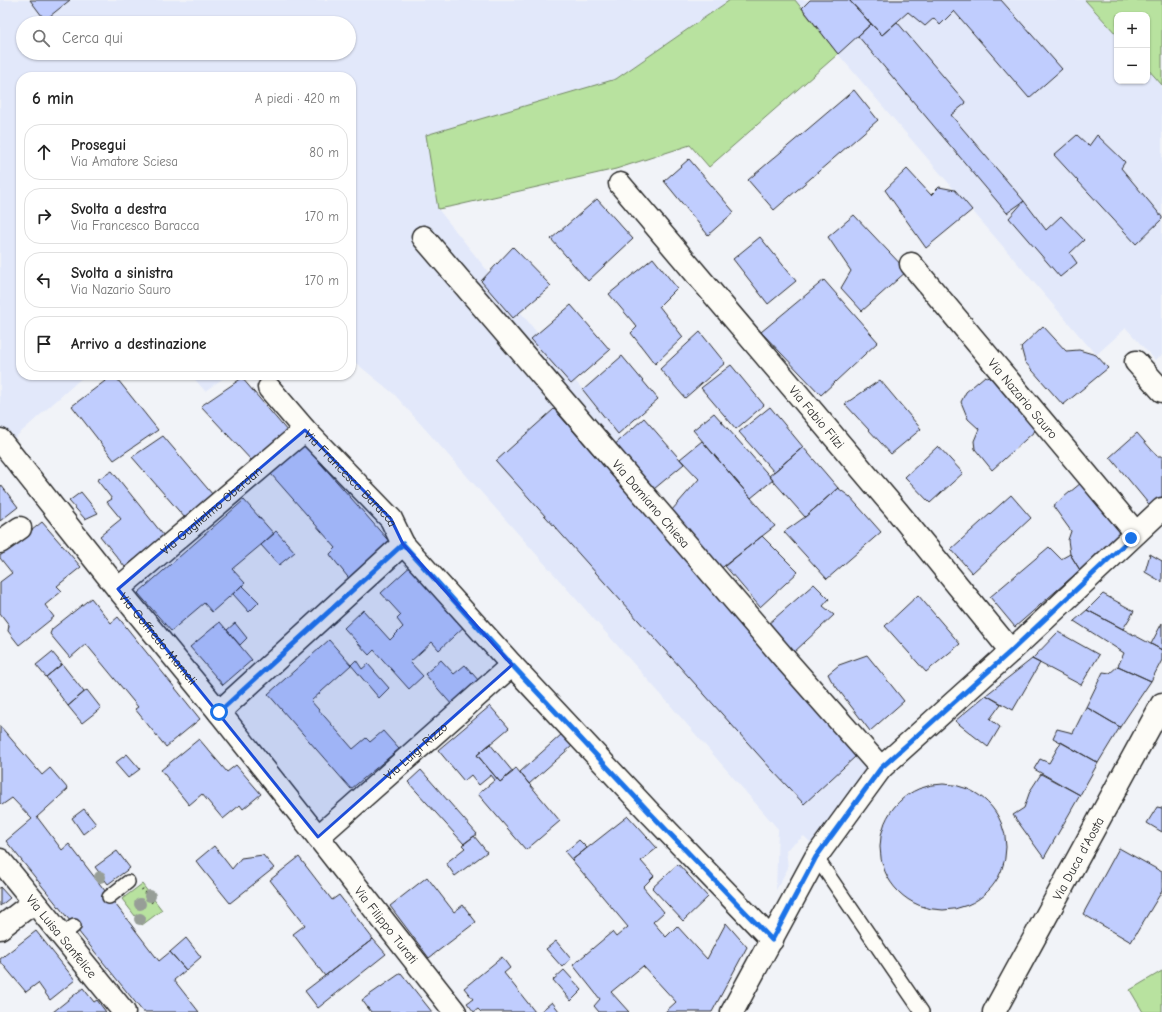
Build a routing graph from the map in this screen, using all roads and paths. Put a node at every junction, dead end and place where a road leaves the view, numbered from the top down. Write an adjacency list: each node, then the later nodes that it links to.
1 (620, 184): 15 (street, Via Fabio Filzi)
2 (423, 237): 19 (street, Via Damiano Chiesa)
3 (911, 264): 11 (street, Via Nazario Sauro)
4 (1136, 362): 6 (street)
5 (268, 388): 7 (street, Via Francesco Baracca)
6 (1162, 391)
7 (305, 430): 13 (street, Via Francesco Baracca); 14 (street, Via Guglielmo Oberdan)
8 (0, 440): 14 (street, Via Goffredo Mameli)
9 (1162, 509): 11 (street)
10 (20, 528): 12 (street)
11 (1136, 533): 15 (street)
12 (0, 542)
13 (403, 544): 16 (street, Via Francesco Baracca); 18 (street)
14 (118, 589): 18 (street, Via Goffredo Mameli)
15 (1011, 651): 19 (street)
16 (512, 665): 20 (street, Via Luigi Rizzo); 28 (street, Via Francesco Baracca)
17 (1162, 704): 33 (street, Via Duca d'Aosta)
18 (219, 712): 20 (street, Via Goffredo Mameli)
19 (881, 768): 21 (street)
20 (318, 837): 30 (street, Via Filippo Turati)
21 (816, 857): 28 (street); 32 (lane)
22 (0, 860): 25 (street, Via Luisa Sanfelice)
23 (134, 884): 24 (lane); 26 (path)
24 (109, 897)
25 (34, 902): 27 (street); 29 (street, Via Luisa Sanfelice)
26 (154, 905)
27 (0, 928)
28 (772, 940): 31 (street)
29 (124, 1012)
30 (455, 1012)
31 (732, 1012)
32 (922, 1012)
33 (994, 1012)

